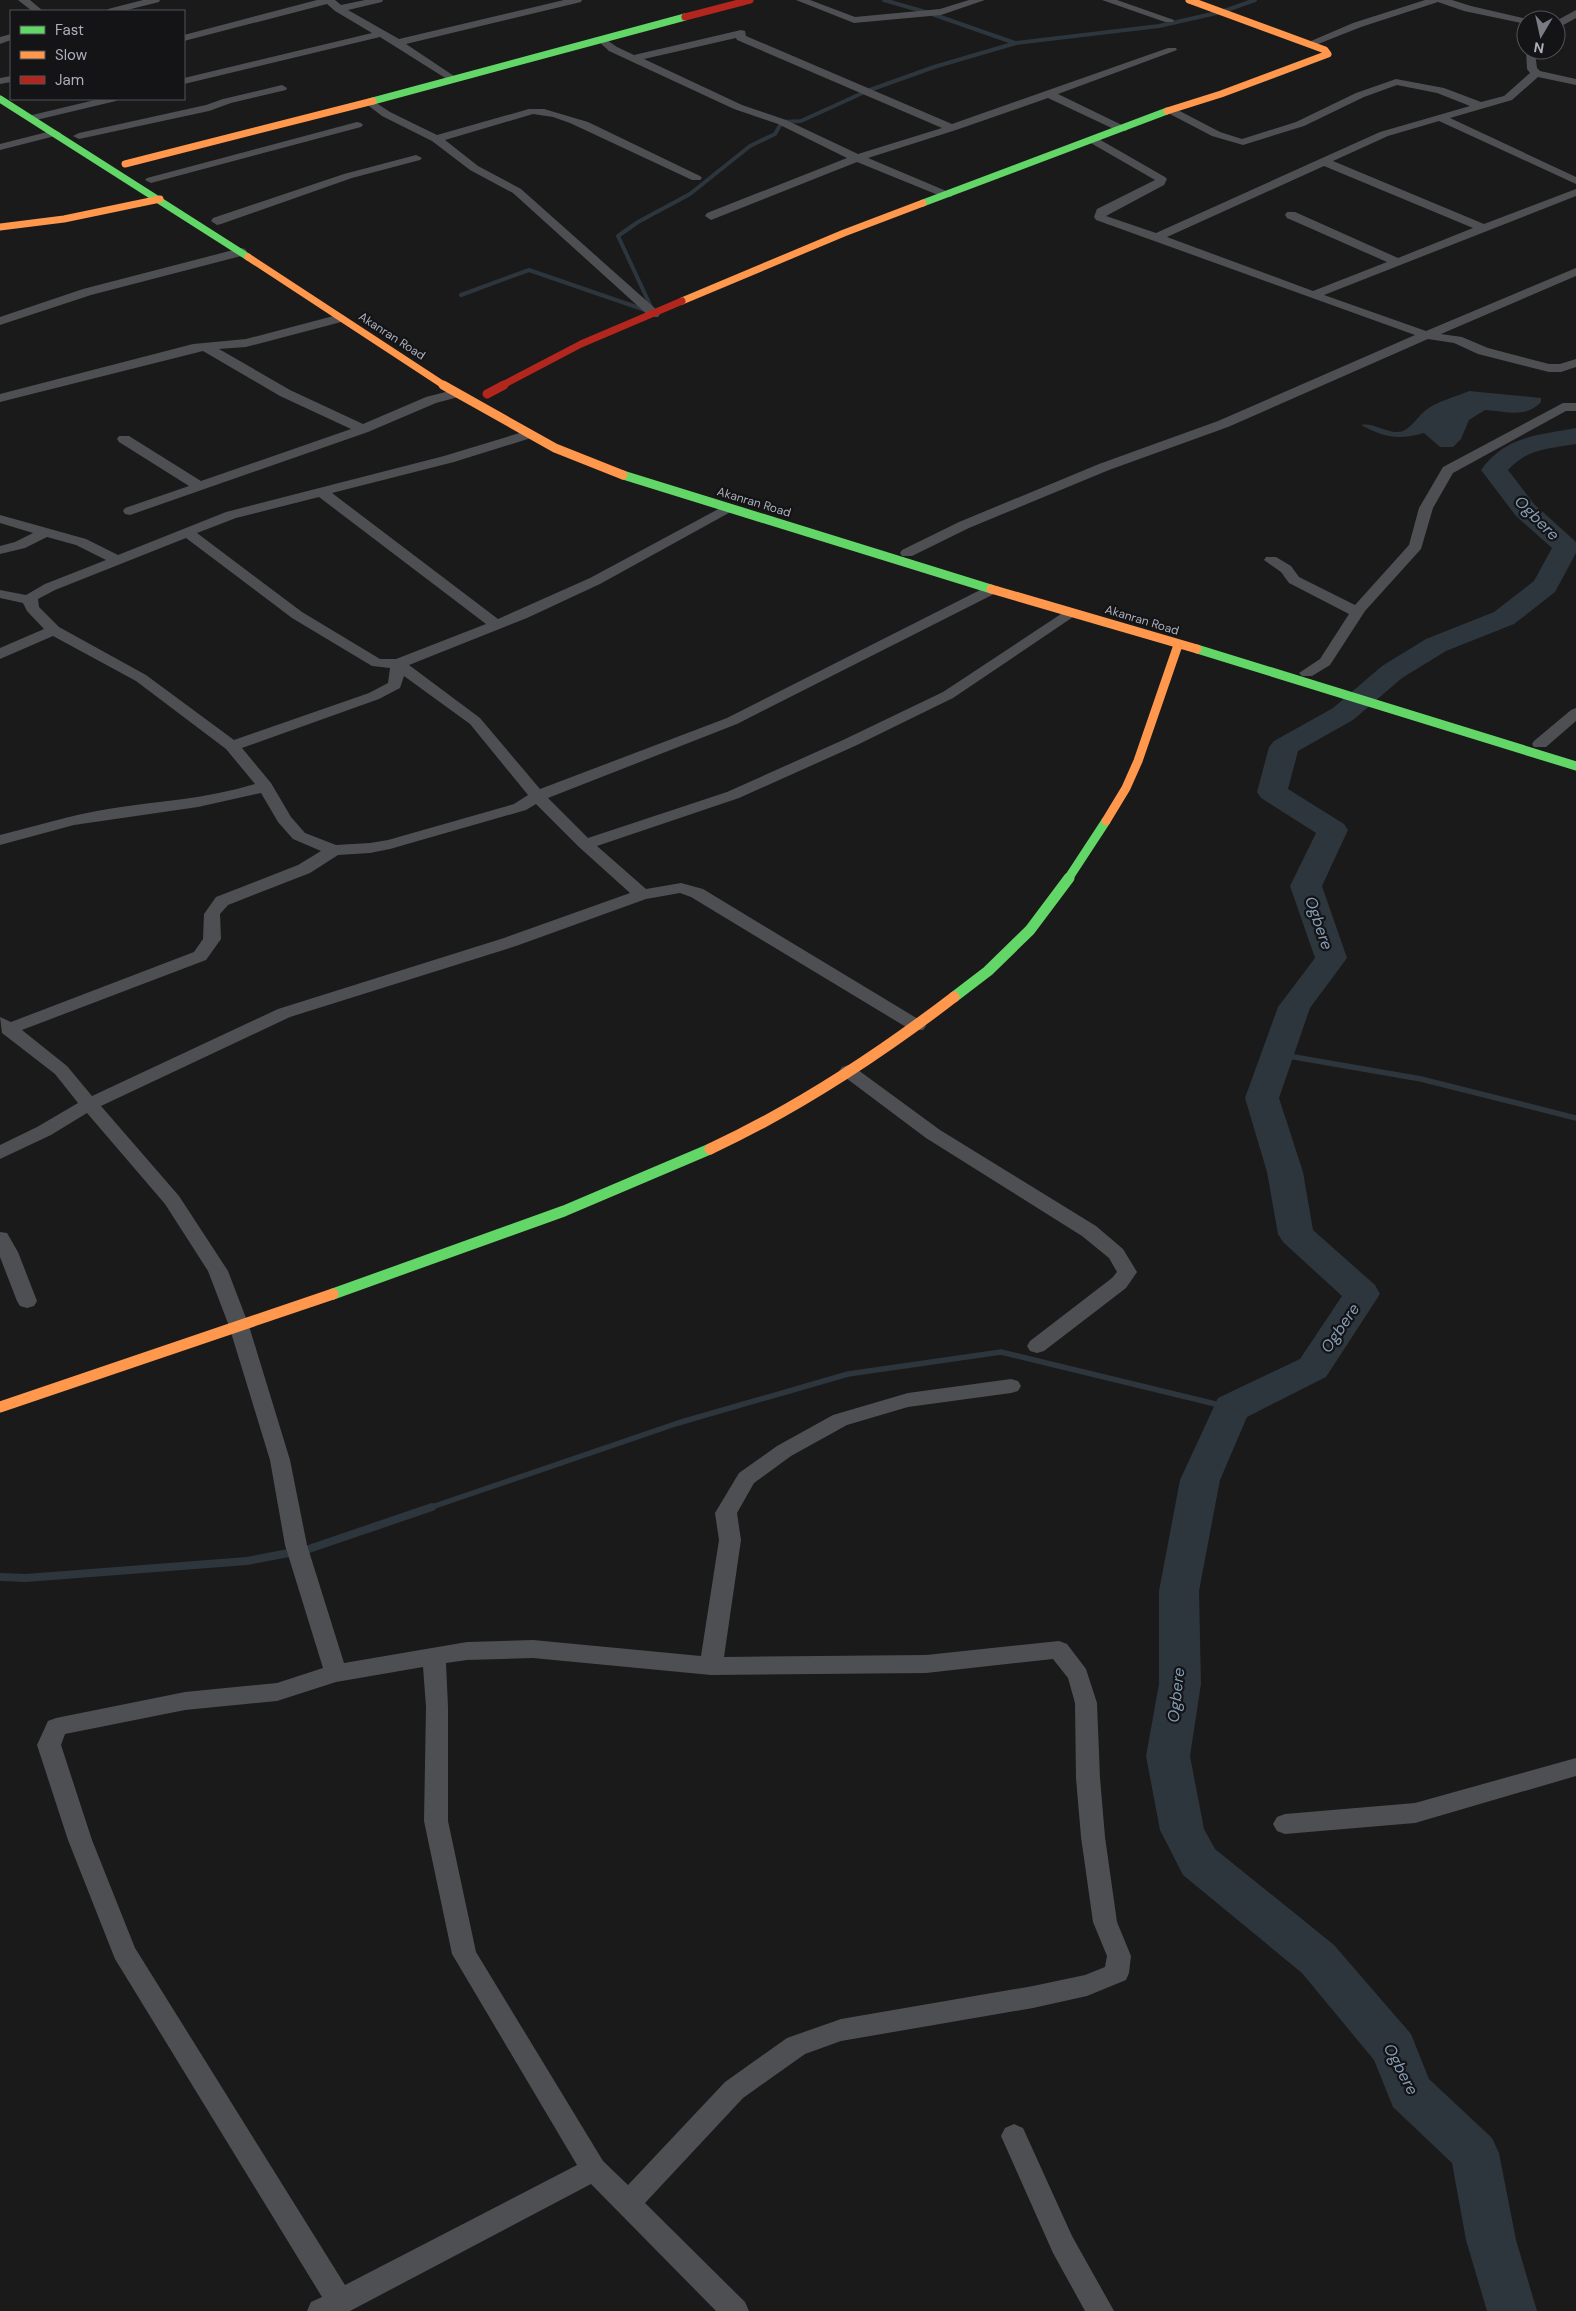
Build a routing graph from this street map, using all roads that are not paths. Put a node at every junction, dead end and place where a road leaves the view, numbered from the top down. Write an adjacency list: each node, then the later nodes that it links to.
1 (23, 0): 14 (street)
2 (155, 0): 15 (street)
3 (329, 0): 13 (street); 19 (street)
4 (378, 0): 13 (street)
5 (577, 0): 21 (street)
6 (750, 0): 20 (street)
7 (801, 0): 8 (street)
8 (980, 0)
9 (1107, 0): 17 (street)
10 (1189, 0): 22 (street)
11 (1435, 0): 22 (street)
12 (1442, 0): 16 (street)
13 (339, 9): 18 (street)
14 (37, 10)
15 (116, 10)
16 (1516, 19)
17 (1169, 20)
18 (380, 34): 21 (street); 29 (street)
19 (185, 38)
20 (600, 40): 24 (street); 27 (street)
21 (397, 43): 27 (street)
22 (1309, 44): 37 (street)
23 (1172, 50): 31 (street)
24 (635, 58): 42 (street); 50 (street)
25 (1531, 60): 26 (street)
26 (1536, 73): 28 (street); 36 (street)
27 (450, 78): 34 (street)
28 (1575, 80)
29 (185, 81)
30 (282, 88): 45 (street)
31 (1049, 94): 42 (street); 43 (street)
32 (0, 99): 39 (street, Akanran Road)
33 (108, 100): 38 (street)
34 (369, 101): 46 (street); 51 (street)
35 (31, 104): 38 (street, Akanran Road)
36 (1480, 106): 37 (street); 40 (street)
37 (1170, 110): 43 (street)
38 (47, 115): 39 (street); 45 (street, Akanran Road)
39 (32, 118): 44 (street, Akanran Road)
40 (1441, 118): 52 (street); 55 (street)
41 (357, 125): 54 (street)
42 (952, 128): 50 (street)
43 (1122, 130): 47 (street)
44 (55, 132): 48 (street); 57 (street, Akanran Road)
45 (79, 136): 51 (street, Akanran Road)
46 (436, 138): 53 (street); 71 (street)
47 (1093, 140): 58 (street); 64 (street)
48 (0, 146)
49 (416, 158): 61 (street)
50 (857, 158): 58 (street); 60 (street)
51 (118, 160): 54 (street, Akanran Road)
52 (1324, 161): 63 (street); 64 (street)
53 (696, 178)
54 (151, 180): 57 (street, Akanran Road)
55 (1576, 181)
56 (1576, 192): 63 (street)
57 (163, 194): 62 (street); 65 (street, Akanran Road)
58 (947, 195): 71 (street)
59 (1291, 214): 66 (street)
60 (711, 216)
61 (218, 221)
62 (0, 227)
63 (1483, 228): 66 (street)
64 (1157, 237): 70 (street)
65 (240, 252): 72 (street, Akanran Road); 73 (street)
66 (1395, 261): 70 (street)
67 (1576, 272): 68 (street)
68 (1557, 280): 69 (street); 74 (street)
69 (1570, 286)
70 (1313, 295): 74 (street)
71 (654, 314): 82 (street)
72 (341, 318): 75 (street); 80 (street, Akanran Road)
73 (0, 321)
74 (1427, 335): 77 (street); 97 (street)
75 (204, 347): 83 (street); 86 (street)
76 (1576, 363): 77 (street)
77 (1561, 368): 79 (street)
78 (445, 374): 80 (street)
79 (1576, 374)
80 (432, 378): 81 (street, Akanran Road)
81 (457, 393): 86 (street); 87 (street, Akanran Road)
82 (487, 394)
83 (0, 398)
84 (1576, 407): 103 (street)
85 (519, 414): 97 (street, Akanran Road)
86 (364, 429): 89 (street)
87 (526, 435): 90 (street); 91 (street, Akanran Road)
88 (124, 439): 89 (street)
89 (199, 486): 92 (street)
90 (322, 492): 95 (street); 105 (street)
91 (729, 509): 100 (street, Akanran Road); 105 (street)
92 (130, 511)
93 (0, 519): 94 (street)
94 (47, 531): 96 (street); 98 (street)
95 (188, 533): 98 (street); 109 (street)
96 (0, 550)
97 (907, 553): 110 (street, Akanran Road)
98 (118, 560): 102 (street)
99 (1271, 560): 103 (street)
100 (993, 589): 104 (street, Akanran Road); 119 (street)
101 (0, 594): 102 (street)
102 (30, 600): 106 (street)
103 (1358, 612): 110 (street)
104 (1072, 613): 107 (street, Akanran Road); 121 (street)
105 (496, 625): 109 (street)
106 (54, 630): 108 (street); 115 (street)
107 (1178, 645): 111 (street, Akanran Road); 125 (street)
108 (0, 654)
109 (398, 664): 115 (street); 119 (street)
110 (1308, 673): 111 (street, Akanran Road)
111 (1355, 693): 112 (street, Akanran Road)
112 (1386, 703): 114 (street, Akanran Road); 117 (street, Akanran Road)
113 (1576, 713): 114 (street)
114 (1540, 744): 116 (street, Akanran Road)
115 (232, 746): 118 (street)
116 (1576, 754)
117 (1576, 766)
118 (265, 786): 120 (street); 122 (street)
119 (536, 796): 121 (street); 122 (street)
120 (0, 840)
121 (585, 844): 123 (street)
122 (334, 850): 124 (street)
123 (642, 895): 125 (street); 127 (street)
124 (4, 1025): 127 (street)
125 (917, 1026): 126 (street)
126 (848, 1071): 131 (street); 132 (street)
127 (88, 1104): 128 (street); 131 (street)
128 (0, 1153)
129 (0, 1238): 130 (street)
130 (27, 1301)
131 (239, 1326): 134 (street); 137 (street)
132 (1037, 1346)
133 (1011, 1386): 136 (street)
134 (0, 1407)
135 (434, 1658): 136 (street); 137 (street); 141 (street)
136 (711, 1666): 142 (street)
137 (336, 1673): 143 (street)
138 (1576, 1767): 139 (street)
139 (1285, 1824)
140 (1014, 2136): 145 (street)
141 (594, 2169): 142 (street); 143 (street)
142 (628, 2203): 144 (street)
143 (331, 2307)
144 (735, 2311)
145 (1100, 2311)

